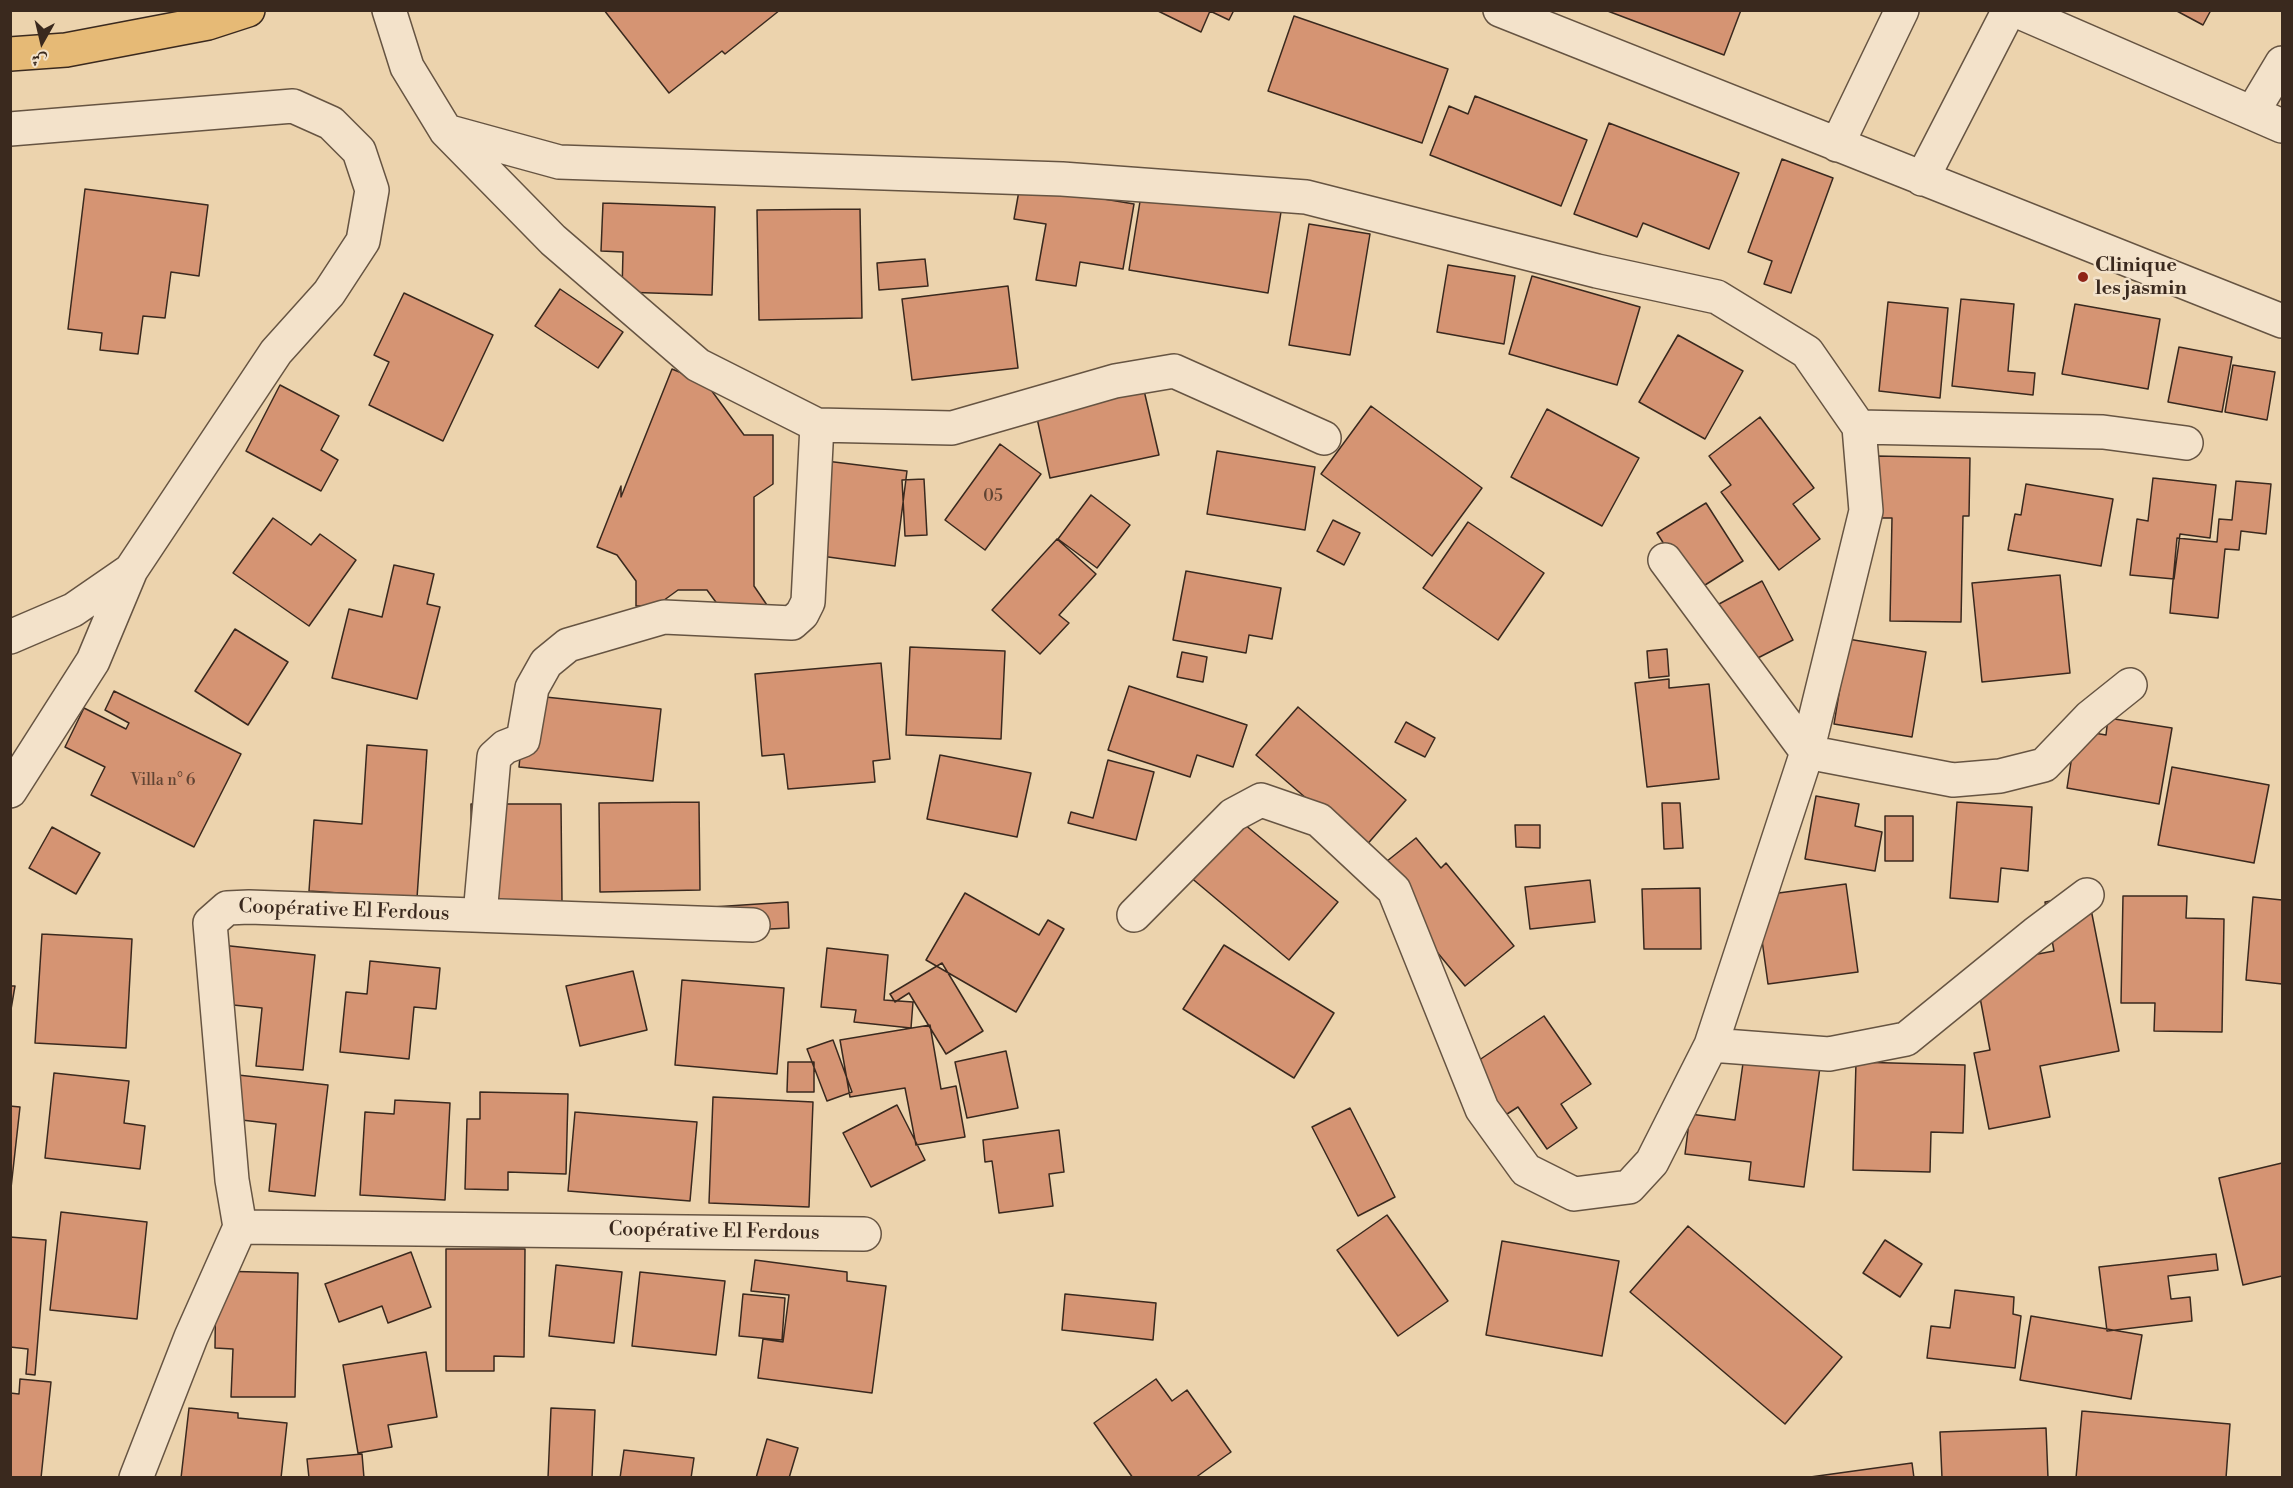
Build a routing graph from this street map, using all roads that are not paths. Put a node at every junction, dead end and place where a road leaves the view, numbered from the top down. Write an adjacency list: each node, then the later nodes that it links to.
1 (248, 10): 7 (main road)
2 (389, 10): 12 (street)
3 (1902, 10): 13 (street)
4 (2009, 10): 14 (street)
5 (2015, 10): 9 (street)
6 (1519, 14): 13 (street)
7 (10, 54)
8 (2283, 63): 9 (street)
9 (2252, 112): 10 (street)
10 (2283, 126)
11 (10, 129): 21 (street)
12 (446, 131): 16 (street); 17 (street)
13 (1837, 145): 14 (street)
14 (1922, 179): 15 (street)
15 (2283, 321)
16 (817, 425): 18 (street); 27 (street)
17 (1859, 427): 19 (street); 24 (street)
18 (1324, 438)
19 (2186, 443)
20 (1665, 560): 24 (street)
21 (131, 570): 22 (street); 25 (street)
22 (10, 637)
23 (2130, 685): 24 (street)
24 (1808, 752): 30 (street)
25 (10, 791)
26 (2087, 895): 30 (street)
27 (480, 915): 29 (street, Coopérative El Ferdous); 31 (street, Coopérative El Ferdous)
28 (1134, 915): 30 (street)
29 (753, 925)
30 (1711, 1045)
31 (240, 1227): 32 (street, Coopérative El Ferdous); 33 (street)
32 (864, 1234)
33 (136, 1478)

